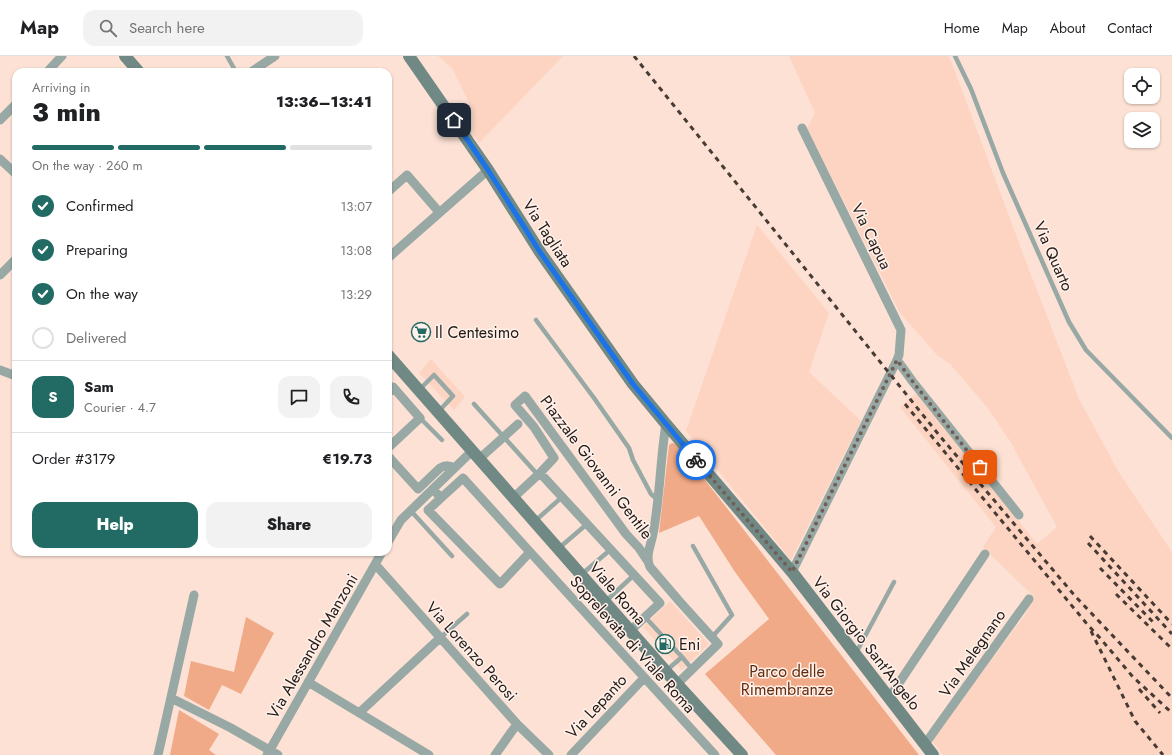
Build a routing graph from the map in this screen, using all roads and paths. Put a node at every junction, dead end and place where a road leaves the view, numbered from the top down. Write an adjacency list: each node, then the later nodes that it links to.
1 (62, 56): 7 (street)
2 (125, 56): 8 (street)
3 (227, 56): 9 (lane)
4 (274, 56): 10 (street)
5 (409, 56): 16 (street, Via Tagliata)
6 (955, 56): 35 (lane, Via Quarto)
7 (51, 68)
8 (136, 68)
9 (234, 68)
10 (257, 68)
11 (12, 108): 12 (street)
12 (0, 120)
13 (802, 128): 24 (street, Via Capua)
14 (0, 159): 15 (street)
15 (12, 170)
16 (488, 170): 18 (street); 33 (street, Via Tagliata)
17 (392, 188): 18 (street)
18 (440, 212): 19 (street)
19 (392, 254)
20 (12, 263): 21 (street)
21 (0, 275)
22 (536, 320): 46 (lane)
23 (392, 360): 28 (street, Viale Roma)
24 (897, 360): 48 (street); 61 (street, Via Capua)
25 (0, 370): 26 (street)
26 (12, 374)
27 (392, 389): 31 (street)
28 (419, 390): 30 (street, Viale Roma); 30 (lane)
29 (474, 404): 34 (lane)
30 (438, 412): 38 (street, Viale Roma)
31 (420, 418): 36 (lane); 37 (street)
32 (518, 424): 34 (street)
33 (666, 424): 46 (street); 61 (street, Via Giorgio Sant'Angelo)
34 (503, 436): 38 (street); 41 (lane)
35 (1172, 438)
36 (442, 440)
37 (392, 444)
38 (476, 455): 40 (street); 45 (street, Viale Roma)
39 (392, 460): 40 (street)
40 (454, 468): 42 (street)
41 (539, 474): 43 (street); 45 (street, Piazzale Giovanni Gentile); 59 (street, Piazzale Giovanni Gentile)
42 (433, 489): 44 (street); 47 (street)
43 (562, 497): 49 (lane); 50 (street)
44 (441, 498): 55 (street, Soprelevata di Viale Roma); 55 (street)
45 (513, 498): 49 (street, Viale Roma)
46 (658, 500): 59 (street)
47 (410, 511): 51 (street); 58 (lane)
48 (1019, 515)
49 (534, 522): 53 (street, Viale Roma)
50 (587, 524): 53 (lane); 54 (street)
51 (392, 535)
52 (692, 546): 72 (lane)
53 (558, 549): 62 (street, Viale Roma)
54 (610, 550): 62 (lane); 63 (street)
55 (530, 552): 77 (street, Soprelevata di Viale Roma)
56 (985, 554): 81 (street)
57 (380, 556): 60 (street, Via Alessandro Manzoni)
58 (452, 556)
59 (647, 560): 72 (street)
60 (375, 564): 71 (street, Via Lorenzo Perosi); 78 (street, Via Alessandro Manzoni)
61 (792, 572): 73 (street, Via Giorgio Sant'Angelo)
62 (581, 575): 67 (street, Viale Roma)
63 (634, 575): 67 (lane); 69 (street)
64 (894, 582): 73 (lane)
65 (194, 595): 80 (street)
66 (1029, 599): 84 (street, Via Melegnano)
67 (605, 602): 70 (street, Viale Roma)
68 (467, 614): 71 (lane)
69 (645, 617): 70 (street); 74 (lane)
70 (630, 631): 76 (street, Viale Roma)
71 (441, 637): 82 (street); 83 (street, Via Lorenzo Perosi)
72 (712, 637): 75 (street)
73 (855, 654): 81 (street, Via Giorgio Sant'Angelo)
74 (682, 657): 75 (lane); 76 (lane)
75 (692, 669): 79 (street)
76 (666, 671): 79 (street, Viale Roma)
77 (644, 678): 90 (street, Via Lepanto); 91 (street, Soprelevata di Viale Roma)
78 (308, 682): 82 (street); 85 (street, Via Alessandro Manzoni)
79 (677, 684): 92 (street, Viale Roma)
80 (171, 698): 85 (street); 86 (street)
81 (889, 698): 84 (street, Via Giorgio Sant'Angelo)
82 (359, 713): 87 (street)
83 (517, 724): 88 (street); 89 (street, Via Lorenzo Perosi)
84 (925, 744): 93 (street, Via Giorgio Sant'Angelo)
85 (272, 753)
86 (158, 755)
87 (430, 755)
88 (495, 755)
89 (549, 755)
90 (571, 755)
91 (715, 755)
92 (742, 755)
93 (933, 755)

